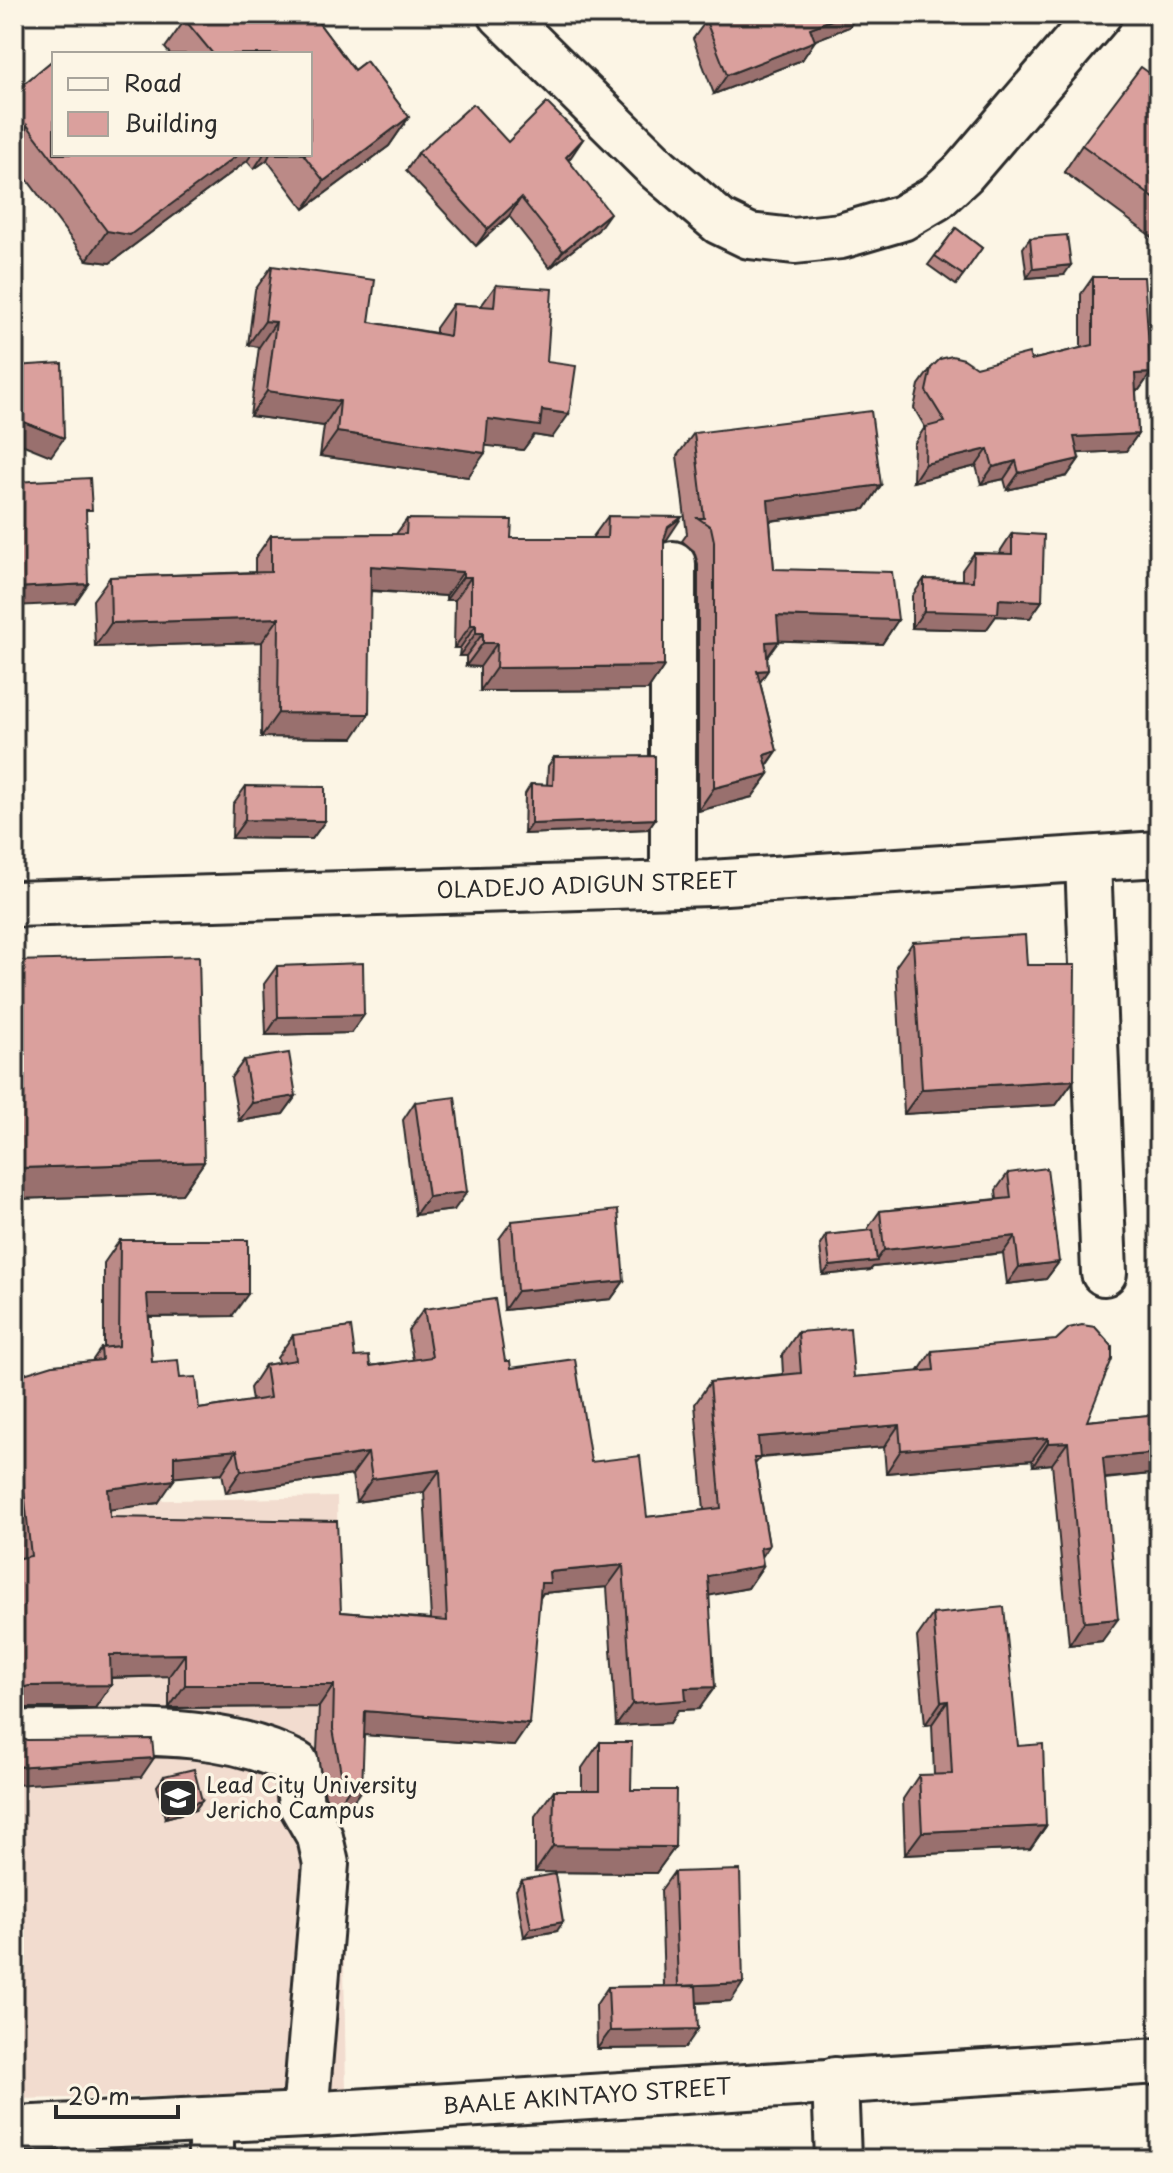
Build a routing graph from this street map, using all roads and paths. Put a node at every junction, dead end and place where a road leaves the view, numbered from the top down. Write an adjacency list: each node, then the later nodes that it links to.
1 (501, 14): 2 (street)
2 (1099, 14)
3 (673, 564): 6 (street)
4 (1159, 854): 5 (street, OLADEJO ADIGUN STREET)
5 (1088, 861): 6 (street, OLADEJO ADIGUN STREET); 8 (street)
6 (673, 884): 7 (street, OLADEJO ADIGUN STREET)
7 (14, 904)
8 (1104, 1273)
9 (14, 1733): 12 (street)
10 (1159, 2061): 11 (street, BAALE AKINTAYO STREET)
11 (835, 2080): 12 (street, BAALE AKINTAYO STREET); 15 (street)
12 (305, 2115): 14 (street, BAALE AKINTAYO STREET)
13 (14, 2129): 14 (street, BAALE AKINTAYO STREET)
14 (211, 2139)
15 (838, 2159)

